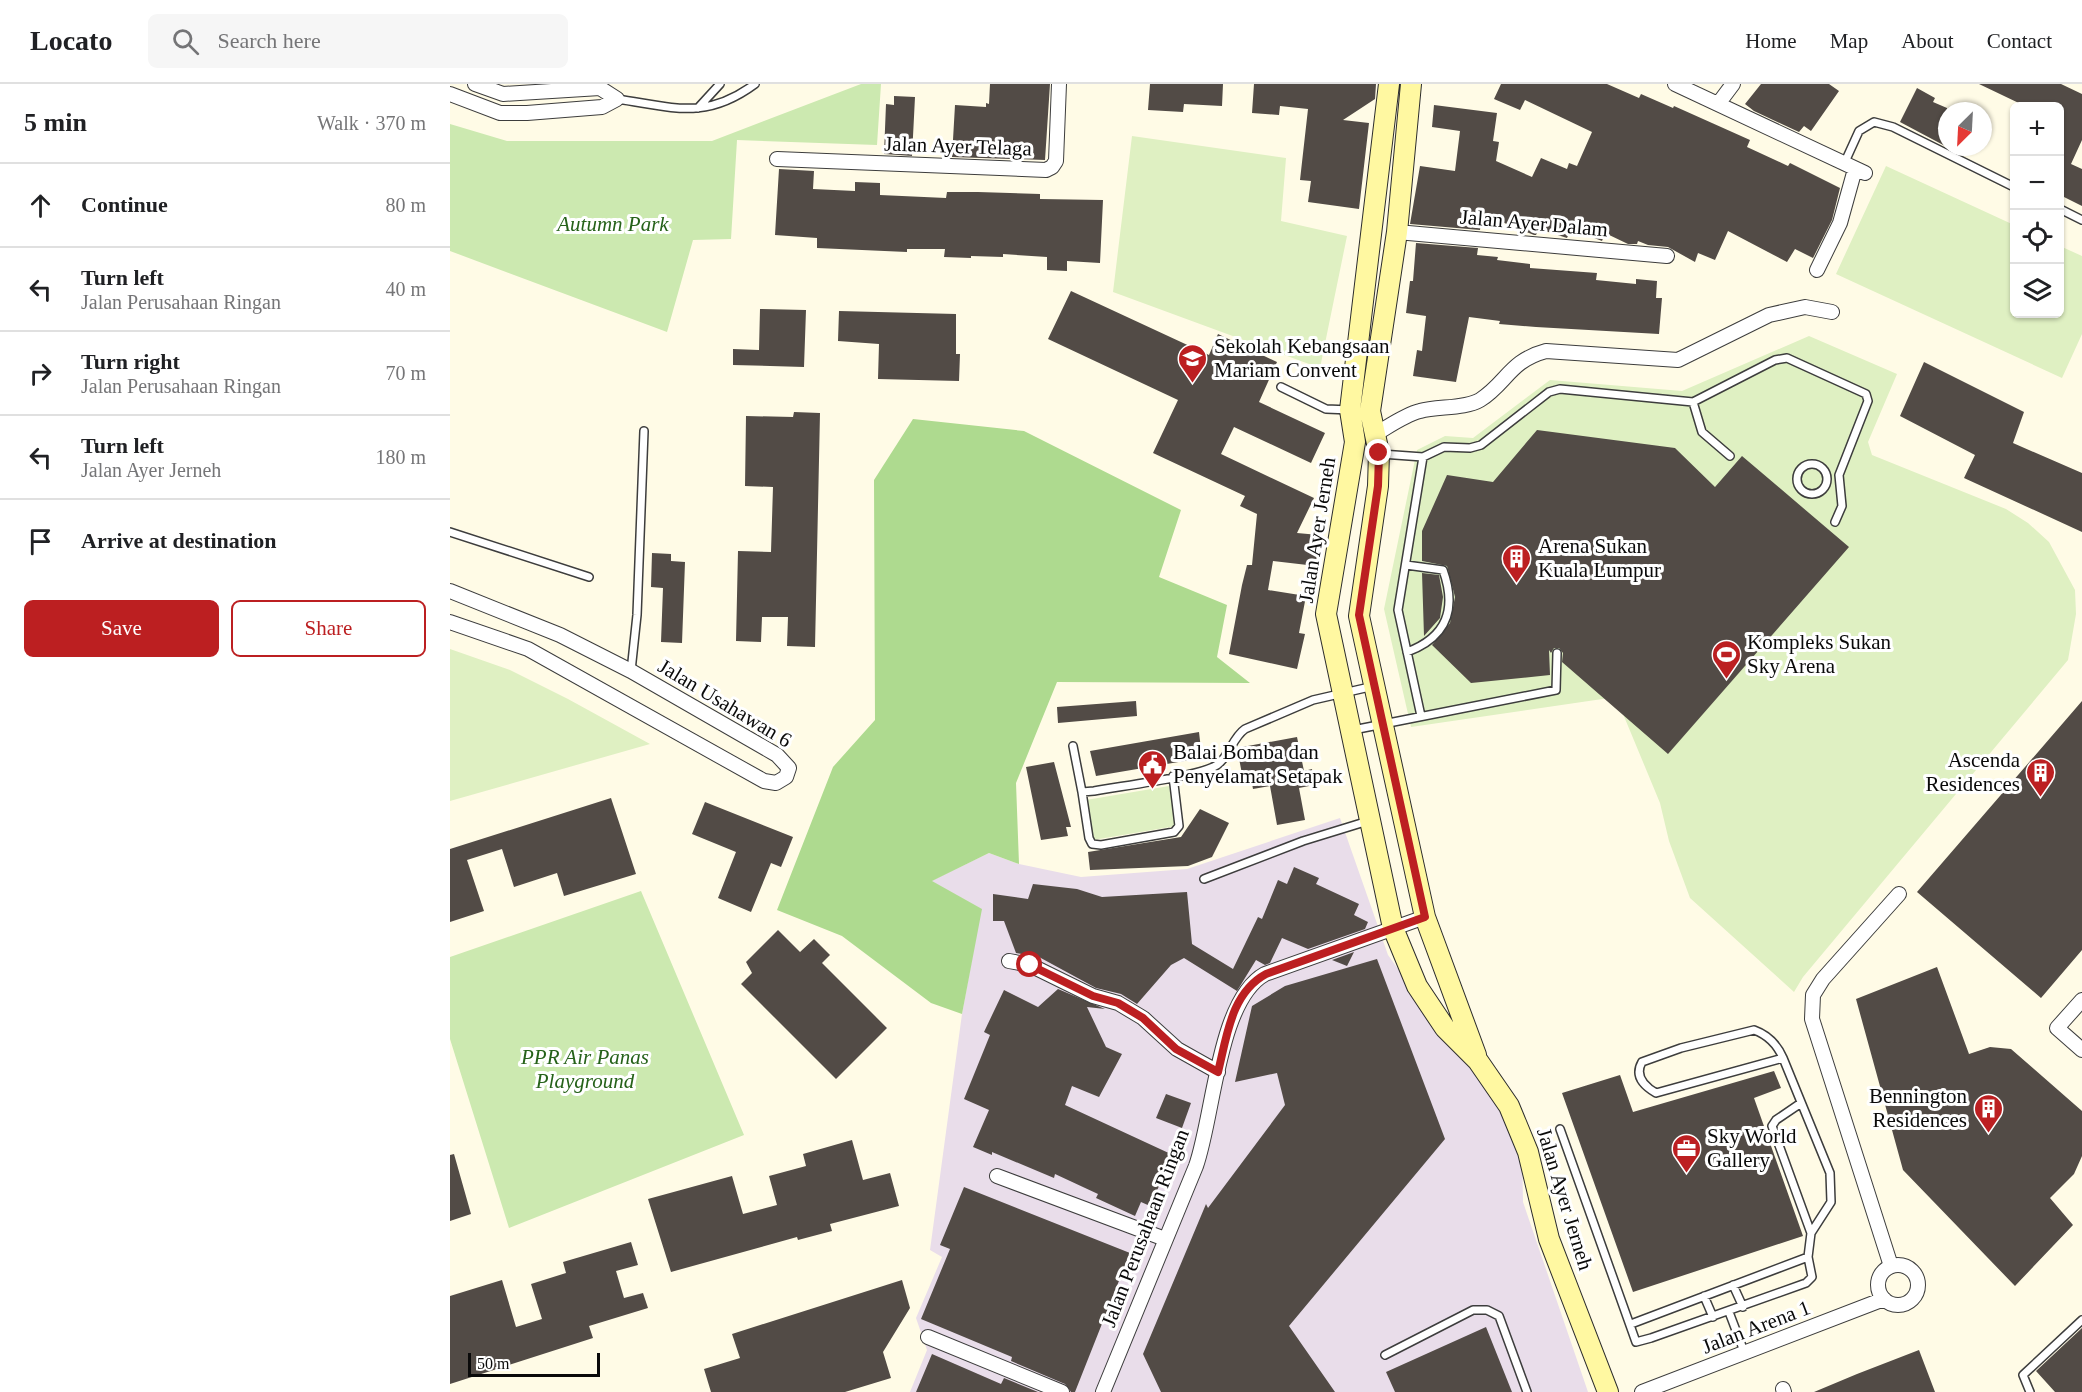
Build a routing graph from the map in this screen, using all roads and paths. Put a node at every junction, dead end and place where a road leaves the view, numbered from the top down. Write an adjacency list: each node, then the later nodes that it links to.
1 (475, 84): 9 (street)
2 (720, 84): 14 (lane)
3 (755, 84): 14 (lane)
4 (1059, 84): 15 (street, Jalan Ayer Telaga)
5 (1389, 84): 26 (main road, Jalan Ayer Jerneh)
6 (1411, 84): 20 (main road, Jalan Ayer Jerneh)
7 (1675, 84): 12 (street)
8 (1733, 84): 12 (street)
9 (565, 88): 11 (street); 13 (lane)
10 (450, 94): 13 (street)
11 (616, 99): 13 (street); 14 (lane)
12 (1718, 104): 16 (street)
13 (563, 110)
14 (697, 110)
15 (777, 159)
16 (1854, 169): 17 (lane); 22 (street)
17 (2010, 185)
18 (2062, 210): 19 (lane)
19 (2082, 220)
20 (1397, 232): 21 (street, Jalan Ayer Dalam); 26 (main road, Jalan Ayer Jerneh)
21 (1667, 256)
22 (1817, 270)
23 (1832, 312): 28 (street)
24 (1281, 387): 26 (lane)
25 (1693, 402): 29 (lane); 30 (lane); 31 (lane)
26 (1360, 410): 28 (main road, Jalan Ayer Jerneh); 43 (main road, Jalan Ayer Jerneh)
27 (644, 431): 41 (lane)
28 (1376, 444): 30 (lane); 42 (main road, Jalan Ayer Jerneh)
29 (1731, 456)
30 (1423, 457): 35 (lane)
31 (1839, 475): 32 (lane); 33 (lane)
32 (1827, 478): 32 (lane)
33 (1835, 522)
34 (450, 532): 36 (lane)
35 (1406, 565): 39 (lane); 39 (lane)
36 (589, 577)
37 (450, 591): 41 (street, Jalan Usahawan 6)
38 (450, 622): 41 (street, Jalan Usahawan 6)
39 (1407, 652): 44 (lane)
40 (1557, 653): 44 (lane)
41 (631, 671)
42 (1374, 686): 43 (lane); 45 (main road, Jalan Ayer Jerneh)
43 (1343, 693): 46 (main road, Jalan Ayer Jerneh); 48 (lane)
44 (1421, 716): 45 (lane)
45 (1382, 724): 46 (lane); 53 (main road, Jalan Ayer Jerneh)
46 (1351, 730): 50 (main road, Jalan Ayer Jerneh)
47 (1073, 746): 49 (lane)
48 (1173, 776): 49 (lane); 49 (lane)
49 (1082, 792)
50 (1370, 820): 51 (lane); 54 (main road, Jalan Ayer Jerneh)
51 (1204, 879)
52 (1899, 894): 67 (street)
53 (1425, 917): 54 (street, Jalan Perusahaan Ringan); 59 (main road, Jalan Ayer Jerneh)
54 (1394, 928): 59 (main road, Jalan Ayer Jerneh); 60 (street, Jalan Perusahaan Ringan)
55 (1009, 961): 60 (street)
56 (2082, 1000): 57 (street)
57 (2082, 1050)
58 (1783, 1058): 58 (lane); 61 (lane)
59 (1478, 1061): 83 (main road, Jalan Ayer Jerneh)
60 (1218, 1072): 65 (street, Jalan Perusahaan Ringan)
61 (1801, 1103): 64 (lane); 64 (lane)
62 (1560, 1129): 75 (lane)
63 (997, 1176): 65 (street)
64 (1810, 1233): 66 (lane)
65 (1165, 1239): 79 (street, Jalan Perusahaan Ringan)
66 (1808, 1257): 68 (lane); 71 (lane)
67 (1891, 1266): 70 (street); 70 (street)
68 (1733, 1285): 69 (lane); 71 (lane)
69 (1704, 1296): 73 (lane); 75 (lane)
70 (1884, 1299): 77 (street, Jalan Arena 1)
71 (1743, 1307): 72 (lane)
72 (1729, 1312): 73 (lane); 77 (lane)
73 (1713, 1317): 75 (lane)
74 (2082, 1320): 85 (lane)
75 (1631, 1324)
76 (928, 1337): 80 (street)
77 (1745, 1354): 84 (street, Jalan Arena 1)
78 (1385, 1355): 82 (lane)
79 (1105, 1387): 81 (street)
80 (1062, 1392)
81 (1120, 1392)
82 (1527, 1392)
83 (1608, 1392)
84 (1642, 1392)
85 (2030, 1392)

